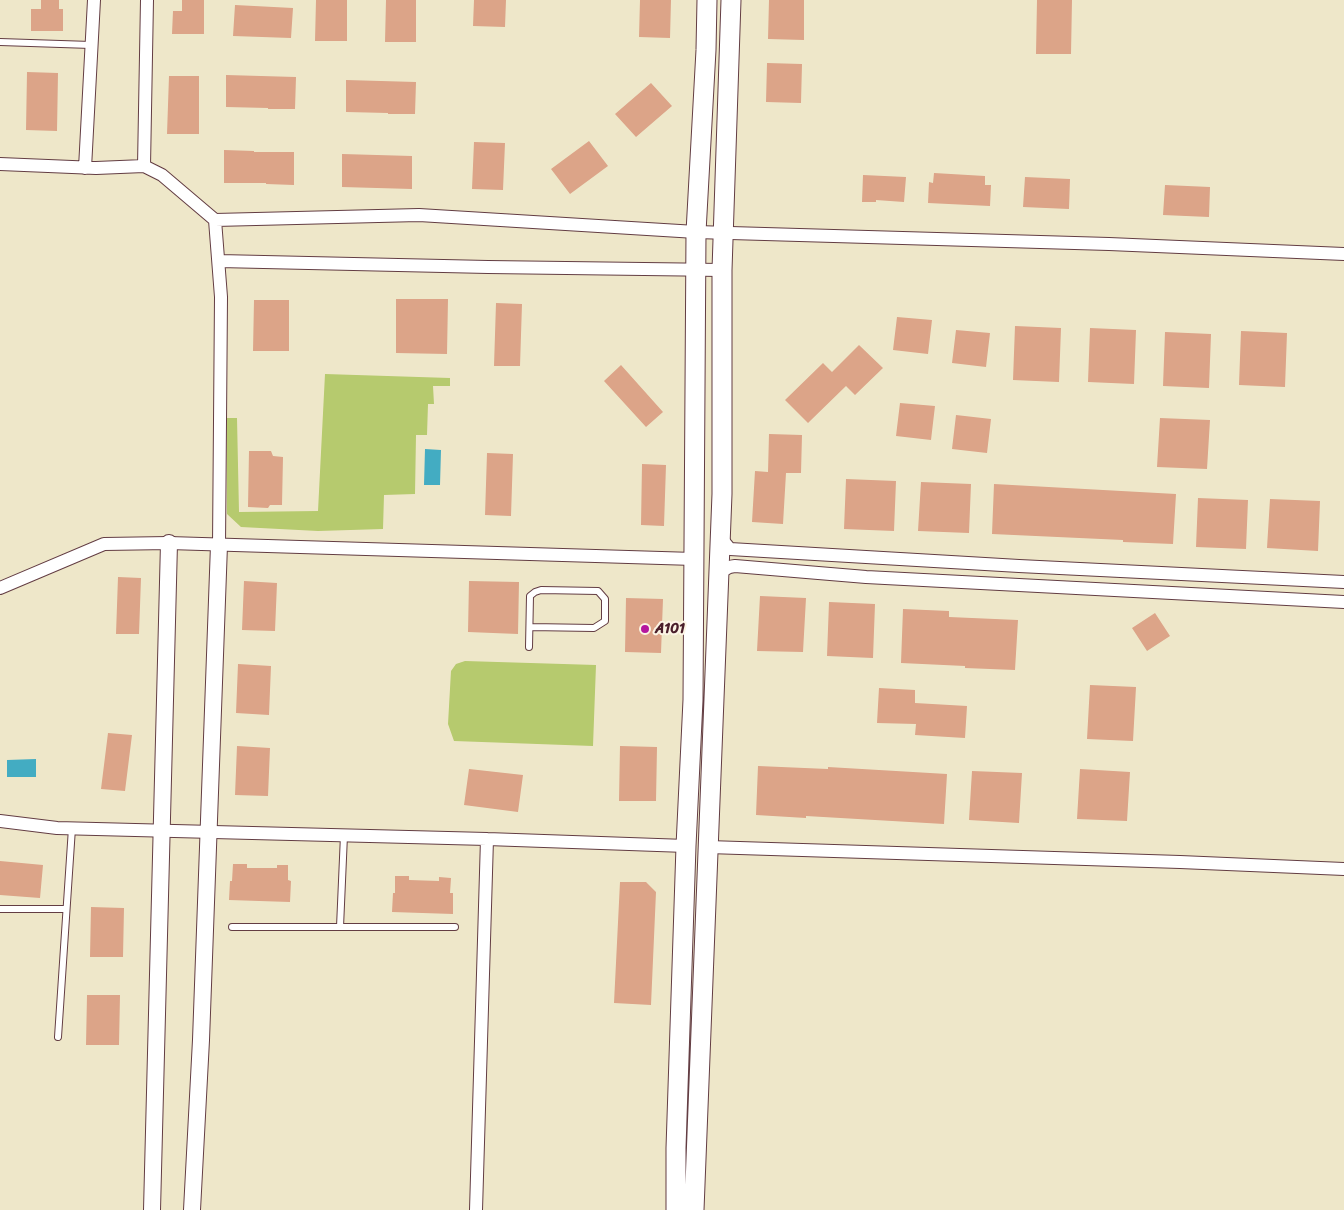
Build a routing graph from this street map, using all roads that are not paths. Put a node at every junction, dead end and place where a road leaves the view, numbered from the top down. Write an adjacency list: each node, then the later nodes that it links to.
1 (94, 0): 6 (street)
2 (147, 0): 8 (street)
3 (707, 0): 11 (main road)
4 (731, 0): 12 (main road)
5 (0, 42): 6 (lane)
6 (91, 45): 9 (street)
7 (0, 164): 9 (street)
8 (144, 166): 9 (street); 10 (street)
9 (85, 168)
10 (216, 220): 11 (street); 14 (street)
11 (696, 232): 12 (street); 15 (main road)
12 (723, 232): 13 (street); 16 (main road)
13 (1344, 254)
14 (219, 261): 15 (street); 19 (street)
15 (696, 269): 16 (street); 20 (main road)
16 (722, 270): 17 (main road)
17 (720, 537): 21 (main road); 22 (street)
18 (169, 543): 19 (street); 23 (street); 29 (street)
19 (219, 545): 20 (street); 30 (street)
20 (694, 559): 33 (main road)
21 (718, 578): 24 (street); 34 (main road)
22 (1344, 582)
23 (0, 588)
24 (1344, 602)
25 (530, 627): 25 (lane); 26 (lane)
26 (529, 647)
27 (0, 821): 28 (street)
28 (72, 828): 29 (street); 37 (lane)
29 (162, 831): 30 (street); 42 (street)
30 (209, 832): 31 (street); 43 (street)
31 (344, 835): 32 (street); 39 (lane)
32 (487, 839): 33 (street); 44 (street)
33 (686, 846): 45 (main road)
34 (708, 847): 35 (street); 46 (main road)
35 (1344, 869)
36 (1, 909): 37 (lane)
37 (66, 909): 41 (lane)
38 (232, 927): 39 (lane)
39 (340, 927): 40 (lane)
40 (456, 927)
41 (58, 1037)
42 (152, 1210)
43 (192, 1210)
44 (476, 1210)
45 (676, 1210)
46 (694, 1210)

